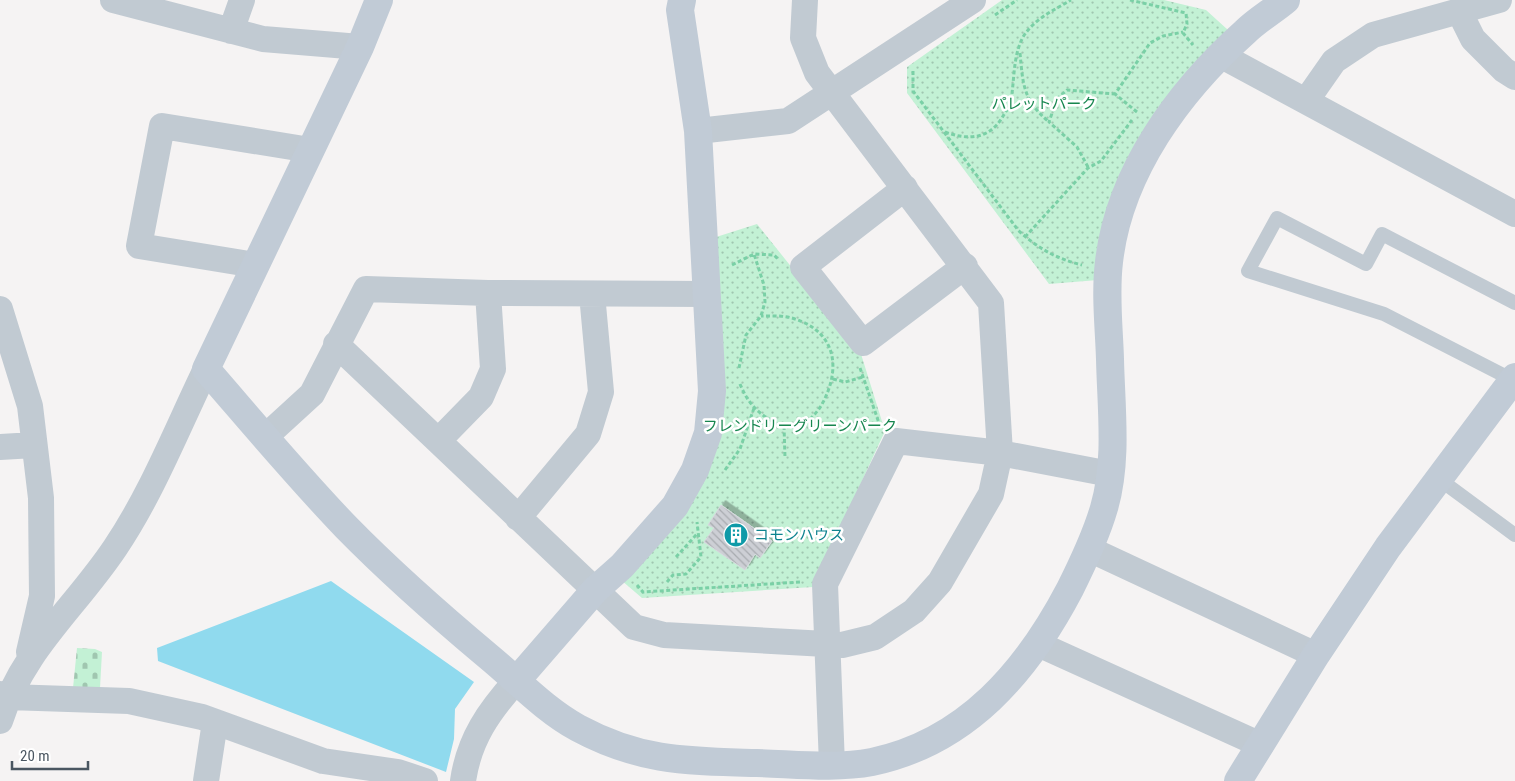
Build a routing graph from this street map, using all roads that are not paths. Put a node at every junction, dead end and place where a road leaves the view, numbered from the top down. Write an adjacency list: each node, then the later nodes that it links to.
1 (114, 0): 10 (street)
2 (242, 0): 10 (street)
3 (379, 0): 11 (street)
4 (682, 0): 16 (street)
5 (805, 0): 14 (street)
6 (973, 0): 14 (street)
7 (1499, 0): 9 (street)
8 (1274, 4): 12 (street)
9 (1459, 11): 13 (street); 15 (street)
10 (231, 31): 11 (street)
11 (360, 46): 17 (street)
12 (1216, 61): 15 (street); 35 (street)
13 (1515, 77)
14 (831, 93): 16 (street); 18 (street)
15 (1306, 101): 19 (street)
16 (698, 131): 22 (street)
17 (310, 150): 20 (street); 20 (street)
18 (905, 188): 21 (street); 21 (street)
19 (1515, 214)
20 (255, 265): 28 (street)
21 (965, 266): 34 (street)
22 (706, 290): 24 (street); 40 (street)
23 (488, 293): 24 (street); 27 (street); 31 (street)
24 (592, 294): 37 (street)
25 (1515, 303): 29 (lane)
26 (0, 309): 32 (street)
27 (336, 344): 30 (street); 31 (street)
28 (206, 369): 30 (street); 44 (street)
29 (1514, 379): 36 (street)
30 (265, 437): 45 (street)
31 (438, 440): 37 (street)
32 (34, 445): 33 (street); 44 (street)
33 (0, 447)
34 (1000, 454): 35 (street); 41 (street); 41 (street)
35 (1110, 474): 39 (street)
36 (1439, 479): 38 (lane); 43 (street)
37 (518, 518): 40 (street)
38 (1515, 534)
39 (1088, 549): 42 (street); 43 (street)
40 (595, 590): 41 (street); 45 (street)
41 (826, 644): 50 (street)
42 (1038, 644): 49 (street); 50 (street)
43 (1316, 655): 49 (street)
44 (28, 660): 46 (street)
45 (516, 680): 50 (street); 53 (street)
46 (4, 696): 47 (street); 48 (street)
47 (0, 721)
48 (215, 722): 51 (street); 52 (street)
49 (1260, 745): 54 (street)
50 (832, 765)
51 (206, 781)
52 (425, 781)
53 (463, 781)
54 (1238, 781)

